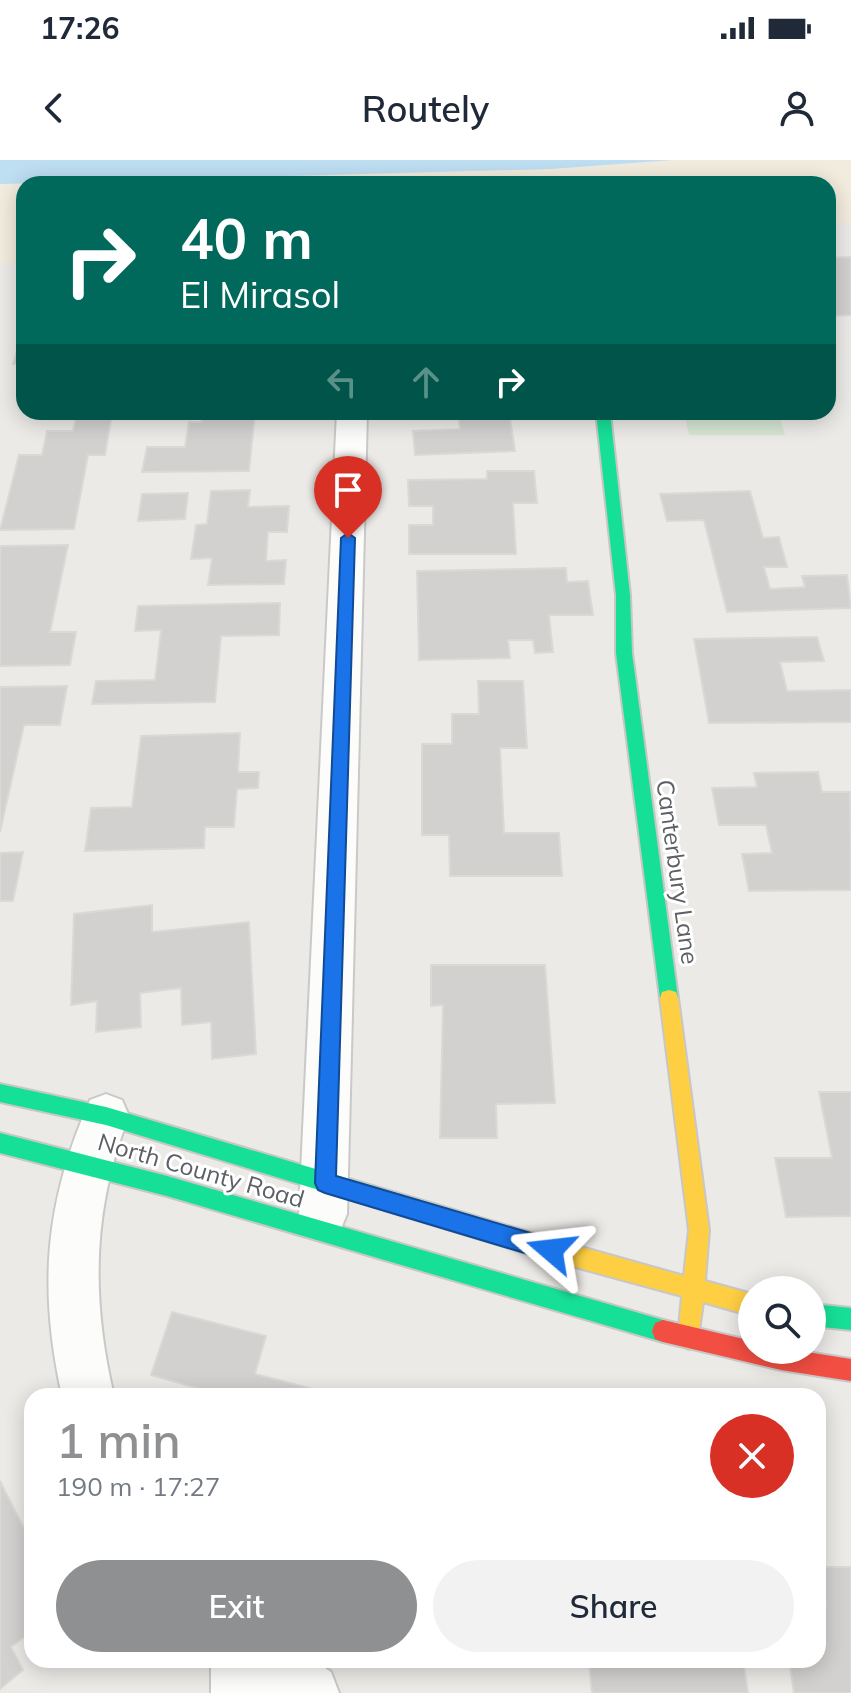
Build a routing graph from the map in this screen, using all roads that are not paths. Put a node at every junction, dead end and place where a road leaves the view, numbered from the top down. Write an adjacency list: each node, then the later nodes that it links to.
1 (352, 420): 7 (street)
2 (604, 420): 9 (street, Canterbury Lane)
3 (0, 1093): 4 (street, North County Road)
4 (106, 1116): 6 (street); 7 (street, North County Road)
5 (0, 1143): 6 (street, North County Road)
6 (87, 1162): 8 (street, North County Road); 15 (street)
7 (325, 1183): 8 (street); 9 (street, North County Road)
8 (322, 1232): 13 (street, North County Road)
9 (696, 1291): 10 (street, North County Road); 13 (street, Canterbury Lane)
10 (738, 1302)
11 (826, 1316): 12 (street)
12 (851, 1319)
13 (689, 1338): 14 (street, North County Road)
14 (851, 1370)
15 (86, 1388)
16 (240, 1668): 18 (street)
17 (274, 1668): 19 (street)
18 (240, 1693)
19 (310, 1693)

